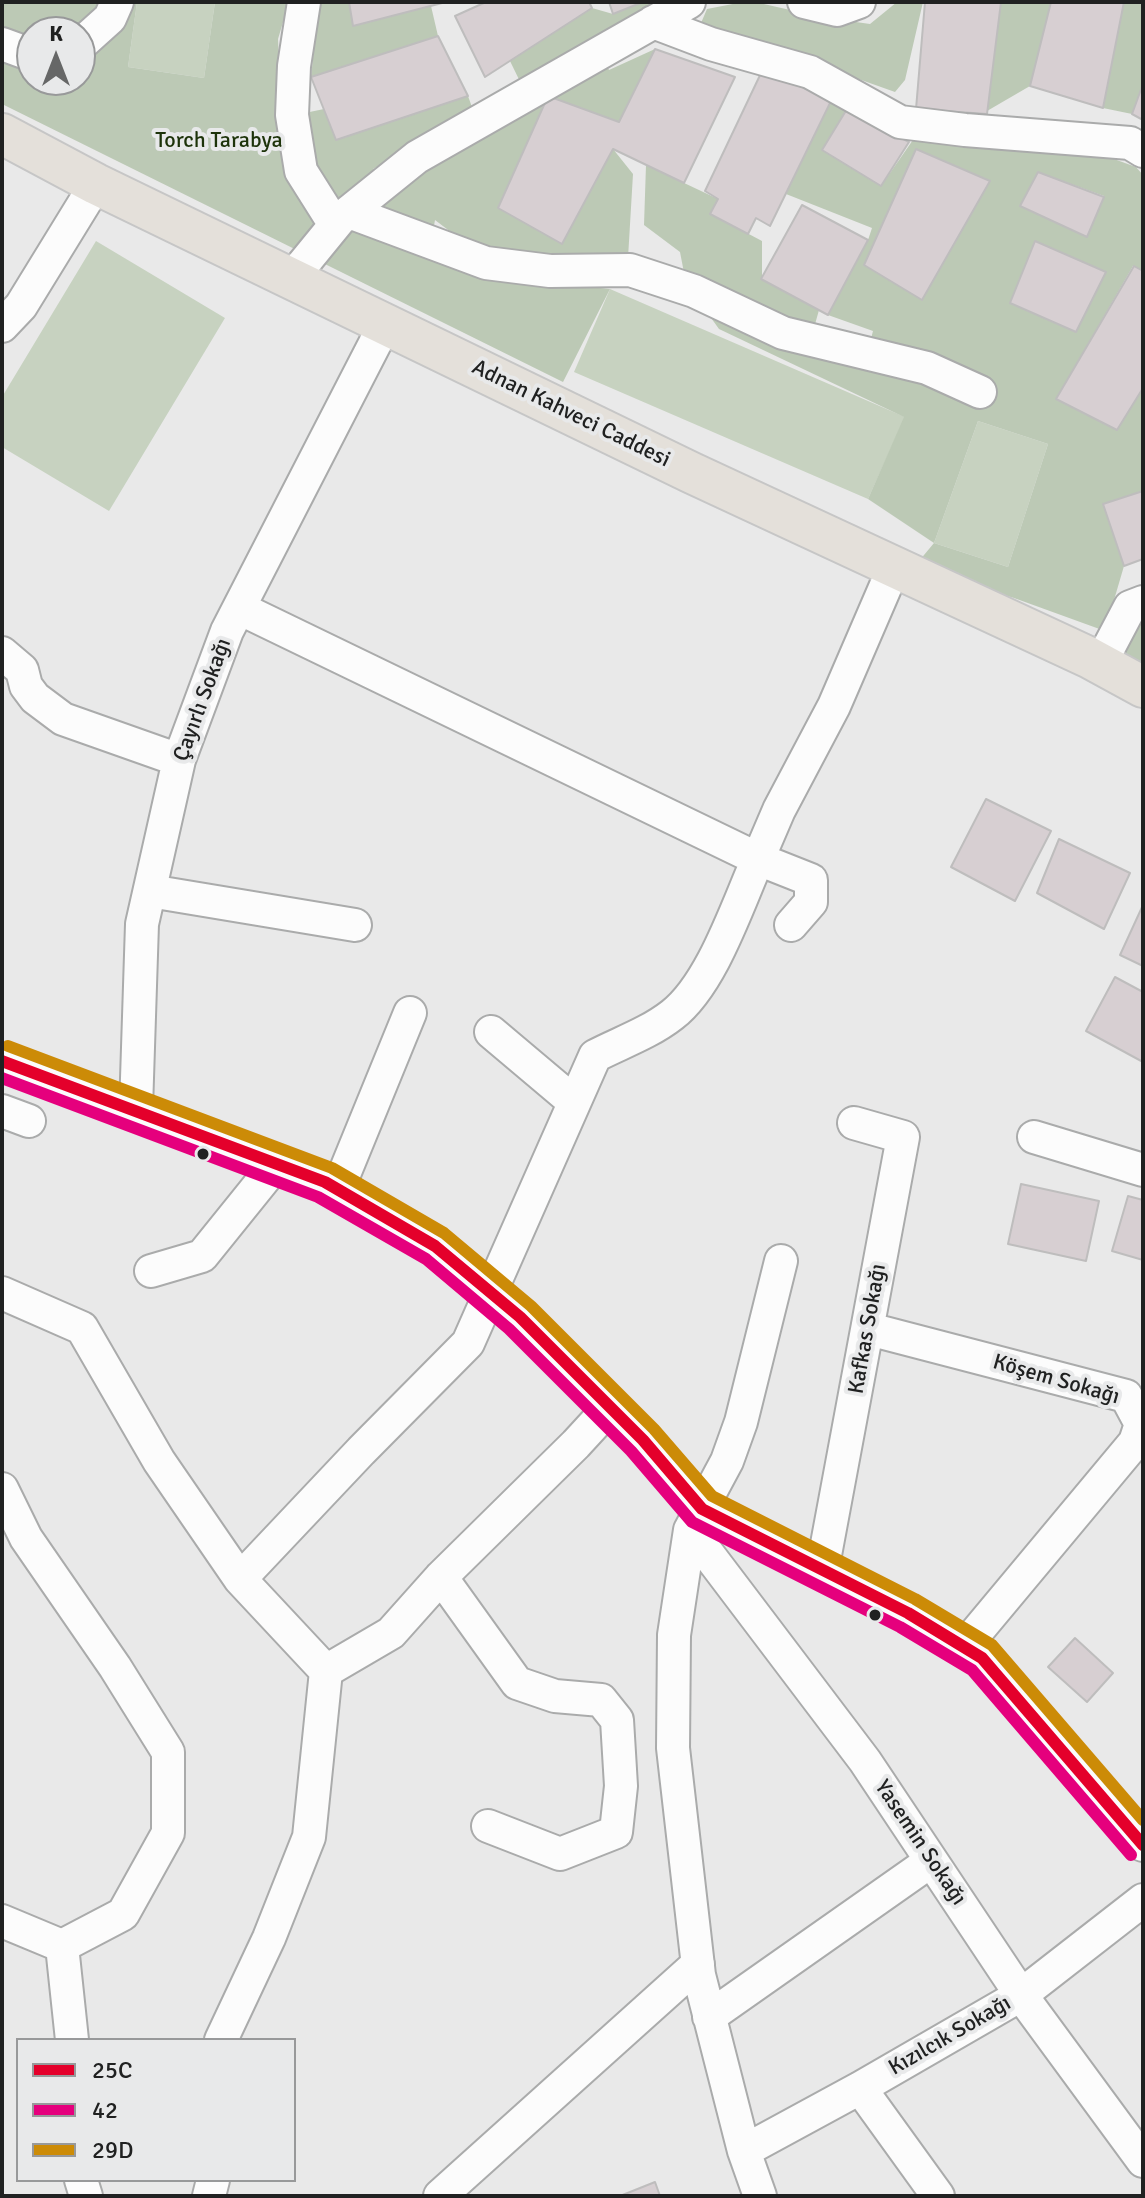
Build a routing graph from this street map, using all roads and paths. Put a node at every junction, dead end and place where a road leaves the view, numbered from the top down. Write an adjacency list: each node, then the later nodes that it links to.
1 (117, 2): 7 (street)
2 (304, 2): 11 (street)
3 (689, 2): 6 (street)
4 (804, 2): 5 (street)
5 (859, 2)
6 (653, 22): 9 (street); 11 (street)
7 (96, 31)
8 (2, 134): 10 (main road, Adnan Kahveci Caddesi)
9 (1143, 151)
10 (96, 184): 12 (main road, Adnan Kahveci Caddesi); 14 (street)
11 (342, 219): 12 (street); 15 (street)
12 (291, 279): 13 (main road, Adnan Kahveci Caddesi)
13 (385, 324): 16 (main road, Adnan Kahveci Caddesi); 18 (street, Çayırlı Sokağı)
14 (2, 326)
15 (980, 392)
16 (894, 567): 20 (main road, Adnan Kahveci Caddesi); 23 (street)
17 (1143, 602): 20 (street)
18 (239, 608): 22 (street, Çayırlı Sokağı); 23 (street)
19 (2, 653): 22 (street)
20 (1100, 664): 21 (main road, Adnan Kahveci Caddesi)
21 (1143, 687)
22 (179, 760): 24 (street, Çayırlı Sokağı)
23 (758, 859): 26 (street); 30 (street)
24 (150, 891): 25 (street); 31 (street, Çayırlı Sokağı)
25 (355, 925)
26 (791, 925)
27 (410, 1013): 36 (street)
28 (491, 1032): 30 (street)
29 (2, 1061): 31 (street, Yasemin Sokağı)
30 (574, 1102): 40 (street)
31 (136, 1109): 34 (street, Yasemin Sokağı)
32 (854, 1123): 41 (street, Kafkas Sokağı)
33 (1034, 1137): 35 (street)
34 (277, 1163): 36 (street, Yasemin Sokağı); 38 (street)
35 (1143, 1170)
36 (338, 1189): 40 (street, Yasemin Sokağı)
37 (781, 1261): 44 (street)
38 (151, 1271)
39 (2, 1293): 47 (street)
40 (491, 1293): 42 (street, Yasemin Sokağı); 47 (street)
41 (869, 1329): 45 (street, Kafkas Sokağı); 48 (street, Köşem Sokağı)
42 (610, 1407): 44 (street, Yasemin Sokağı); 46 (street)
43 (2, 1489): 55 (street)
44 (696, 1520): 45 (street); 52 (street, Yasemin Sokağı); 56 (street)
45 (822, 1571): 48 (street)
46 (441, 1577): 49 (street); 50 (street)
47 (240, 1579): 49 (street)
48 (964, 1647): 51 (street)
49 (326, 1671): 60 (street)
50 (488, 1826)
51 (1143, 1845)
52 (931, 1861): 57 (street, Yasemin Sokağı); 58 (street)
53 (1143, 1900): 57 (street, Kızılcık Sokağı)
54 (2, 1921): 55 (street)
55 (62, 1946): 59 (street)
56 (698, 1964): 58 (street); 64 (street)
57 (1021, 1995): 61 (street, Kızılcık Sokağı); 63 (street, Yasemin Sokağı)
58 (709, 2017): 62 (street)
59 (72, 2038)
60 (222, 2038)
61 (860, 2088): 62 (street, Kızılcık Sokağı); 66 (street)
62 (744, 2151): 65 (street)
63 (1143, 2161)
64 (440, 2196)
65 (760, 2196)
66 (938, 2196)

